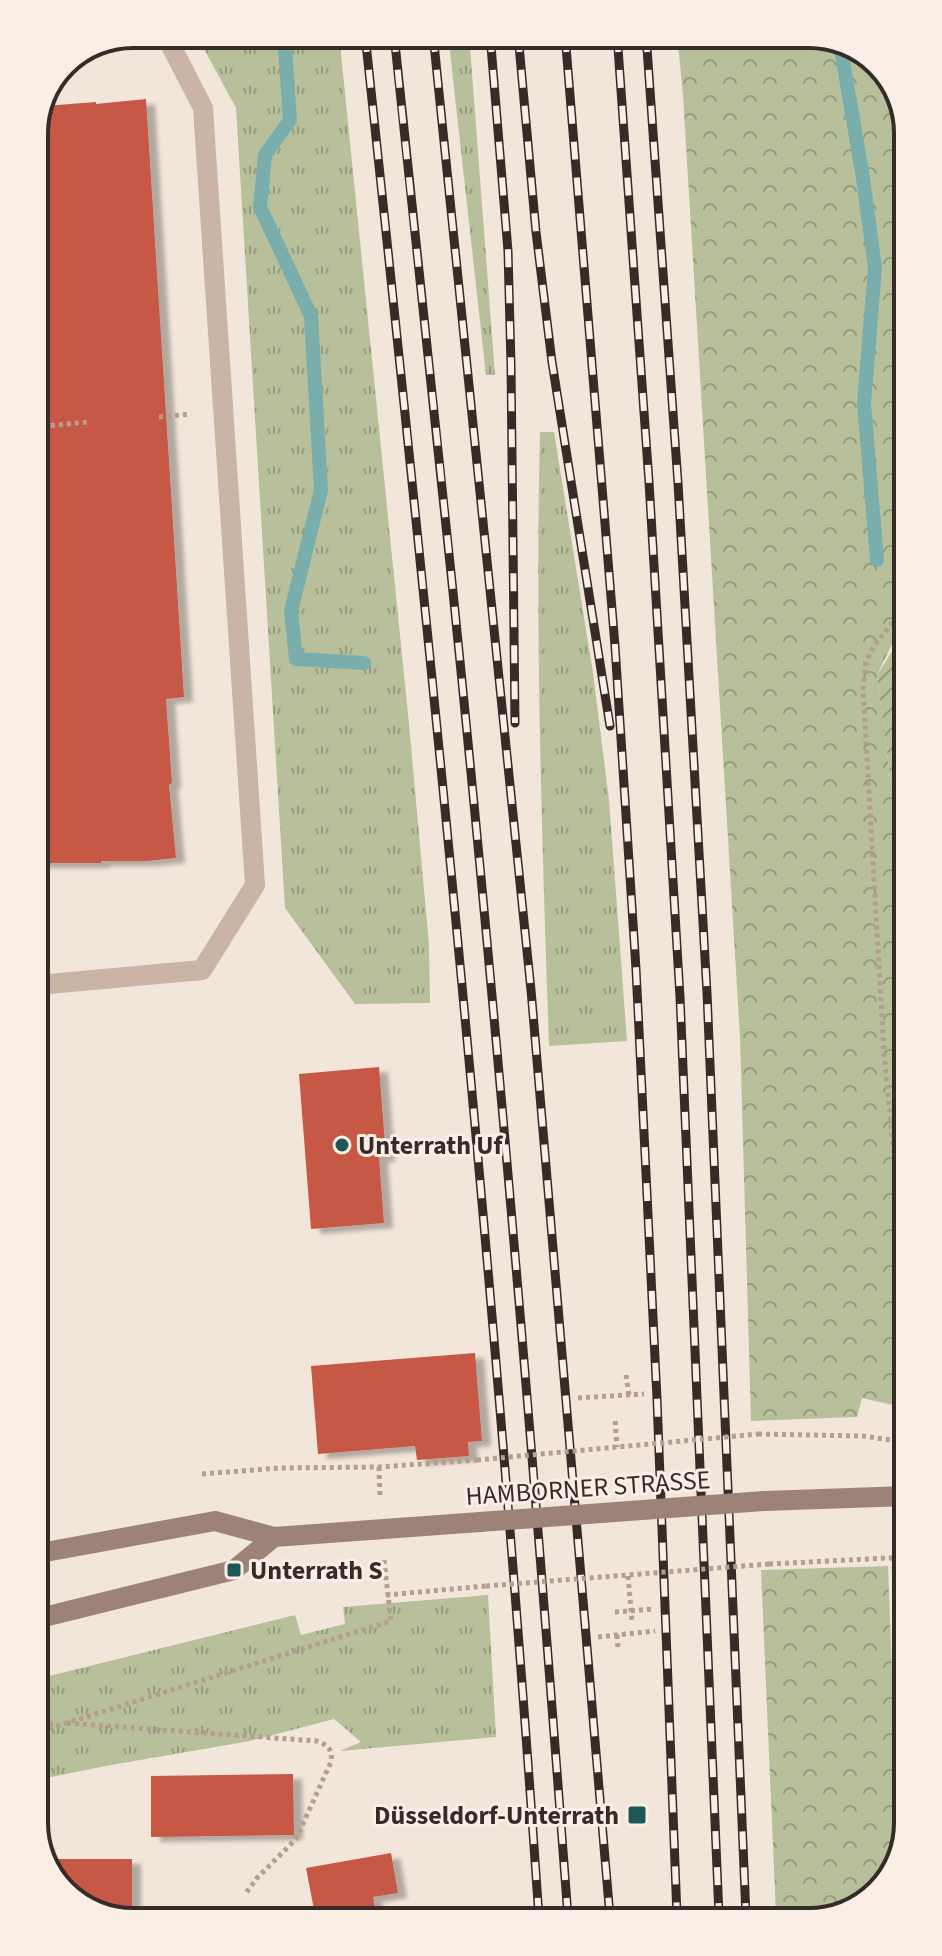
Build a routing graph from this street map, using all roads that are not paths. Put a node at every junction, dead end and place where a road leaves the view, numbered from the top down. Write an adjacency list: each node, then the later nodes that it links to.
1 (172, 48): 2 (lane)
2 (48, 984)
3 (894, 1496): 4 (main road, HAMBORNER STRASSE, bridge)
4 (274, 1537): 5 (main road, HAMBORNER STRASSE); 6 (main road)
5 (48, 1552)
6 (48, 1616)

